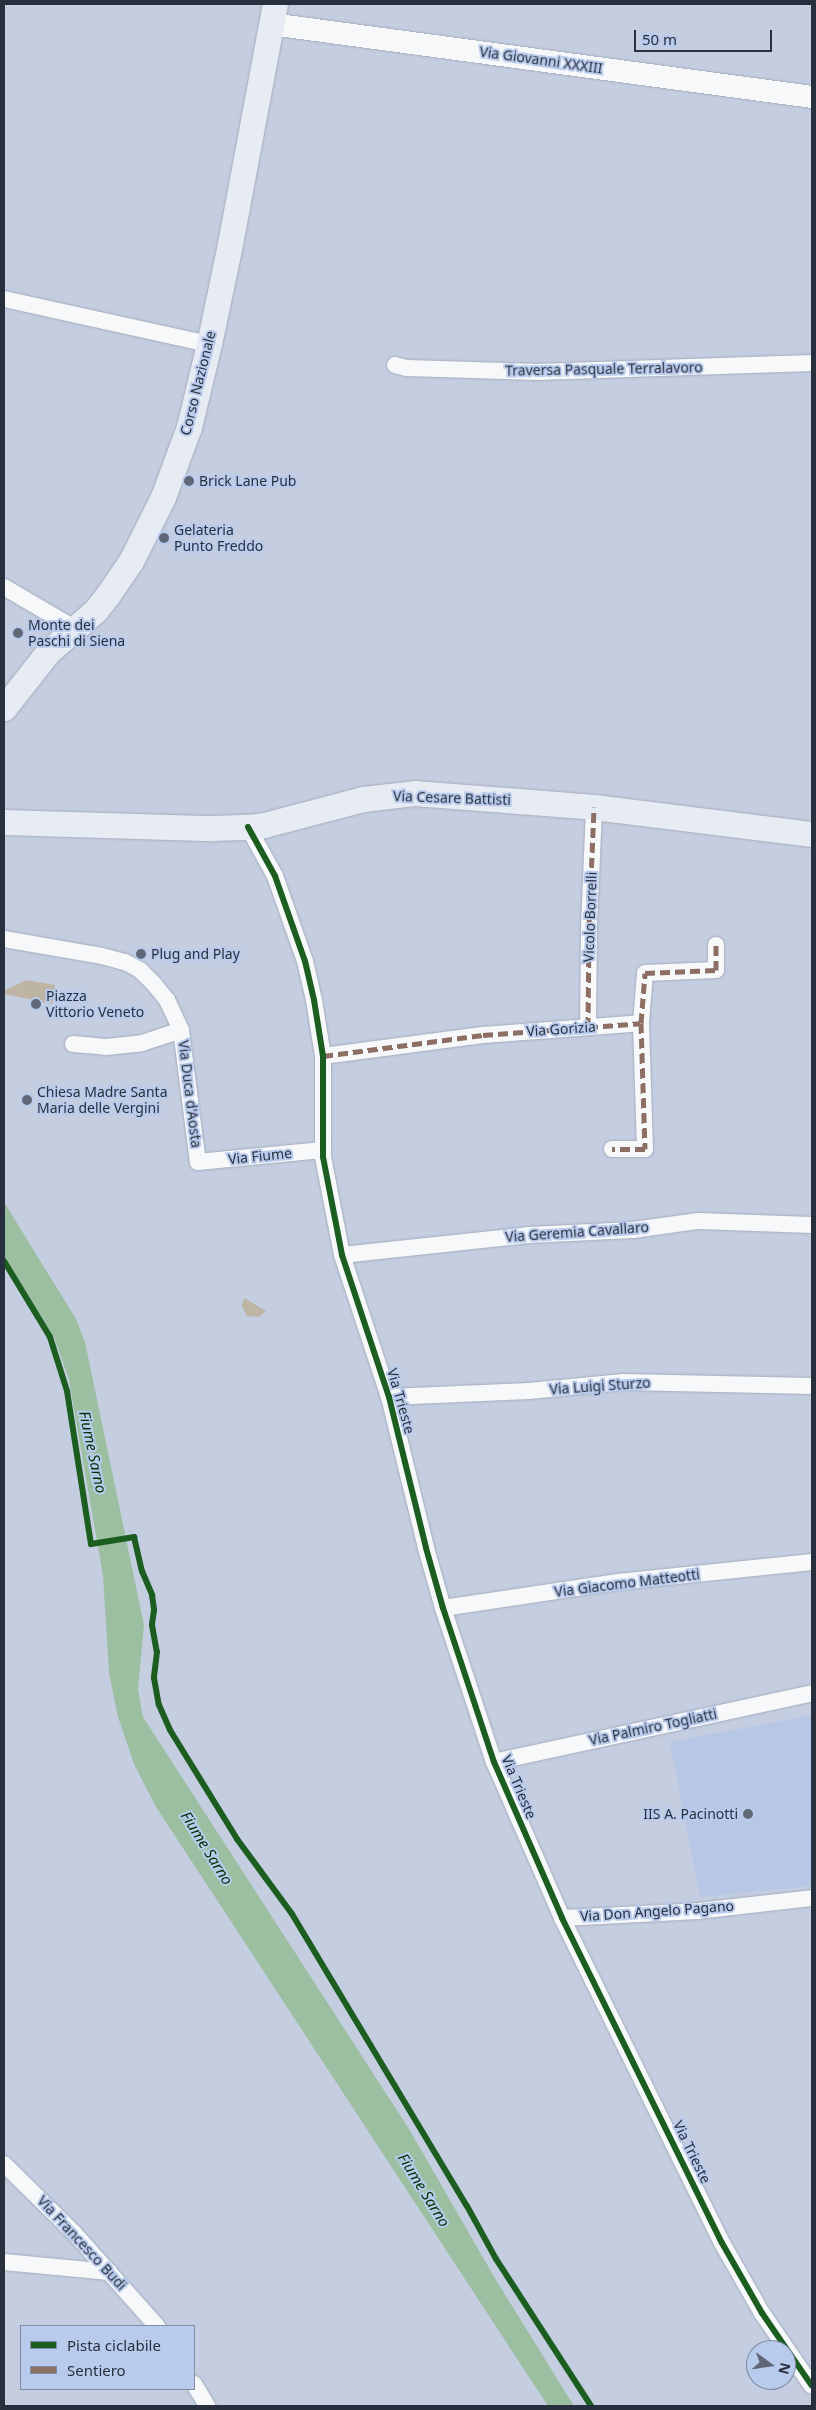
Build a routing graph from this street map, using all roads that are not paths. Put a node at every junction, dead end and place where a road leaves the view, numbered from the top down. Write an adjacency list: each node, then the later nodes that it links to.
1 (273, 14): 2 (main road, Via Giovanni XXXIII); 4 (main road, Corso Nazionale)
2 (812, 97)
3 (4, 299): 4 (street)
4 (209, 344): 8 (main road, Corso Nazionale)
5 (812, 363): 6 (street, Traversa Pasquale Terralavoro)
6 (395, 365)
7 (4, 587): 8 (street)
8 (74, 628): 9 (main road, Corso Nazionale)
9 (4, 708)
10 (594, 807): 12 (main road, Via Cesare Battisti); 13 (main road, Via Cesare Battisti); 17 (street, Vicolo Borrelli)
11 (4, 822): 12 (main road, Via Cesare Battisti)
12 (248, 827): 20 (street, Via Trieste)
13 (812, 834)
14 (4, 938): 18 (street, Via Duca d'Aosta)
15 (716, 945): 16 (street)
16 (641, 1023): 17 (street, Via Gorizia); 21 (street)
17 (588, 1027): 20 (street, Via Gorizia)
18 (182, 1030): 19 (street); 23 (street, Via Duca d'Aosta)
19 (73, 1044)
20 (323, 1056): 22 (street, Via Trieste)
21 (612, 1149)
22 (322, 1150): 23 (street, Via Fiume); 25 (street, Via Trieste)
23 (198, 1162)
24 (812, 1225): 25 (street, Via Geremia Cavallaro)
25 (342, 1255): 27 (street, Via Trieste)
26 (812, 1386): 27 (street, Via Luigi Sturzo)
27 (389, 1397): 29 (street, Via Trieste)
28 (812, 1562): 29 (street, Via Giacomo Matteotti)
29 (443, 1608): 31 (street, Via Trieste)
30 (812, 1693): 31 (street, Via Palmiro Togliatti)
31 (494, 1762): 33 (street, Via Trieste)
32 (812, 1898): 33 (street, Via Don Angelo Pagano)
33 (562, 1918): 39 (street, Via Trieste)
34 (4, 2164): 36 (street, Via Francesco Budi)
35 (4, 2262): 36 (street)
36 (110, 2272): 37 (street, Via Francesco Budi)
37 (156, 2325)
38 (195, 2386): 40 (street)
39 (812, 2386)
40 (208, 2406)

